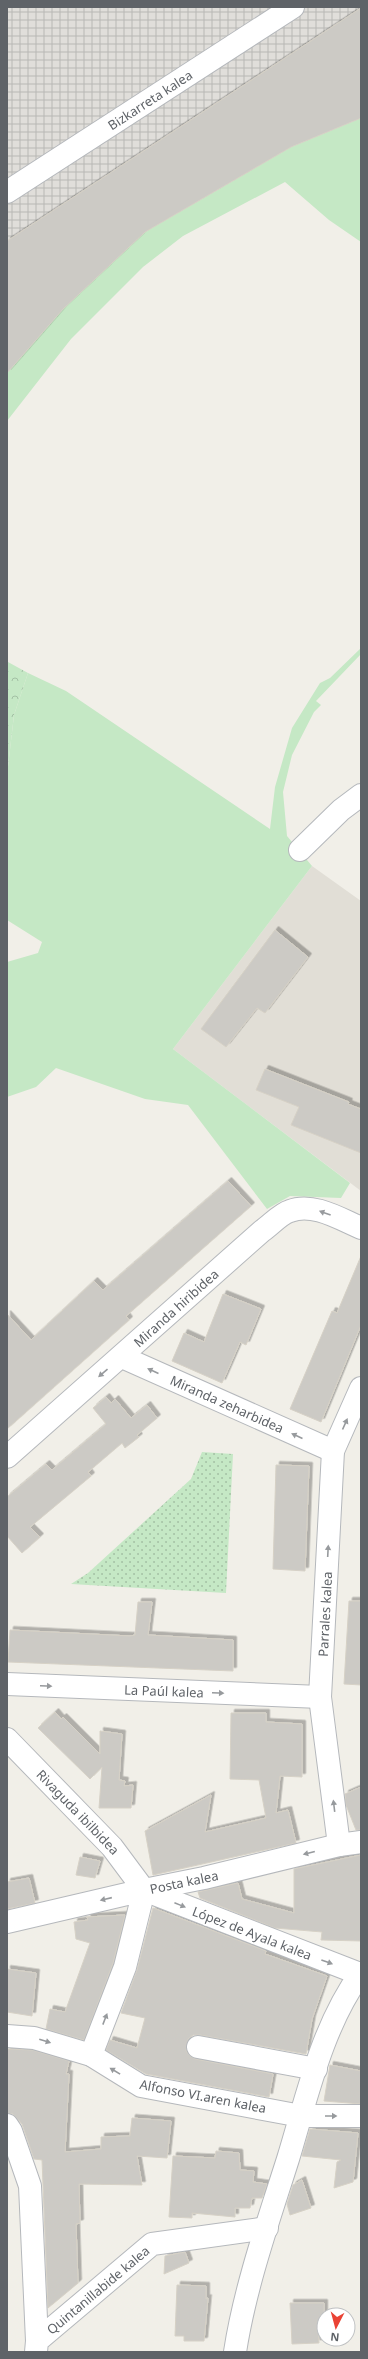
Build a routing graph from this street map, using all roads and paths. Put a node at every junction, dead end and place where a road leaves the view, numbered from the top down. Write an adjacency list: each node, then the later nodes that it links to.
1 (293, 7): 2 (street, Bizkarreta kalea)
2 (7, 192)
3 (361, 795): 4 (street)
4 (300, 850)
5 (361, 1228): 6 (street, Miranda hiribidea, one-way to 6)
6 (122, 1357): 8 (street, Miranda zeharbidea, one-way to 6); 9 (street, Miranda hiribidea, one-way to 9)
7 (361, 1388): 8 (street, Parrales kalea, one-way to 7)
8 (333, 1452): 11 (street, Parrales kalea, one-way to 8)
9 (7, 1457)
10 (7, 1684): 11 (street, La Paúl kalea, one-way to 11)
11 (320, 1697): 14 (street, Parrales kalea, one-way to 11)
12 (7, 1739): 15 (street, Rivaguda ibilbidea)
13 (361, 1842): 14 (street, Posta kalea)
14 (339, 1845): 15 (street, Posta kalea, one-way to 15)
15 (144, 1890): 16 (street, Posta kalea, one-way to 16); 17 (street, López de Ayala kalea, one-way to 17); 20 (street, one-way to 15)
16 (7, 1922)
17 (360, 1974): 21 (street)
18 (7, 2036): 20 (street, Alfonso VI.aren kalea, one-way to 20)
19 (198, 2047): 21 (street)
20 (91, 2055): 22 (street, Alfonso VI.aren kalea, one-way to 20)
21 (316, 2069): 22 (street)
22 (301, 2116): 23 (street, Alfonso VI.aren kalea, one-way to 23); 25 (street)
23 (361, 2116)
24 (7, 2125): 26 (street)
25 (267, 2228): 26 (street, Quintanillabide kalea); 27 (street)
26 (37, 2347)
27 (235, 2352)

